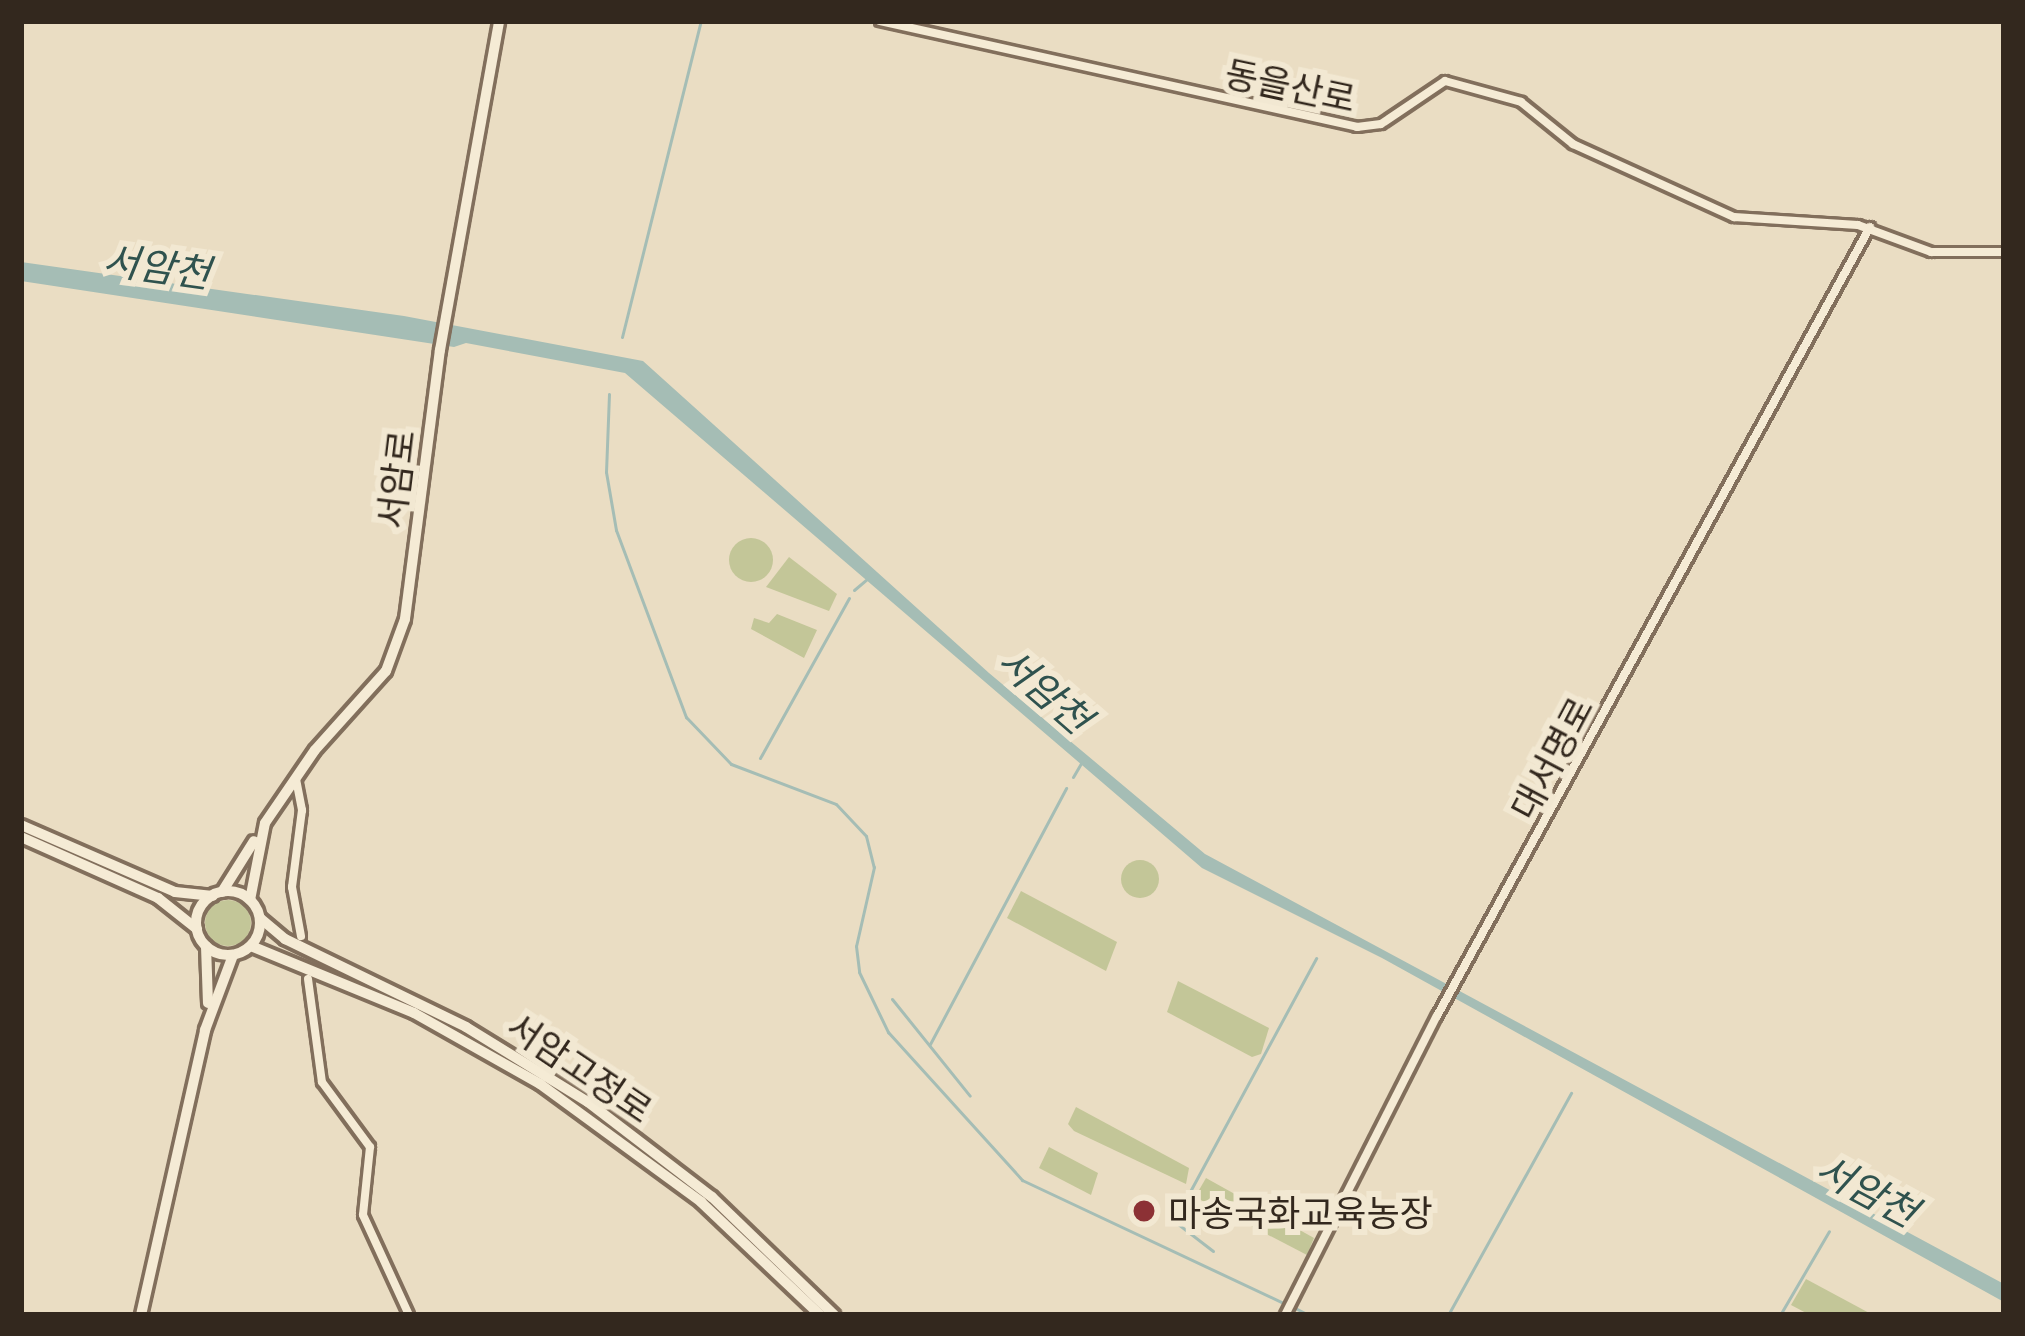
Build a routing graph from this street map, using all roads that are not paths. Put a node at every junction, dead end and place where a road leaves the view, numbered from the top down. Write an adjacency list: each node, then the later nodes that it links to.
1 (500, 21): 5 (main road, 서암로)
2 (880, 21): 3 (street, 동을산로)
3 (1870, 227): 4 (street, 동을산로); 19 (street, 대서명로)
4 (2004, 253)
5 (295, 776): 6 (main road, 서암로); 13 (street)
6 (265, 823): 9 (main road); 10 (main road, 서암로)
7 (21, 825): 9 (main road)
8 (21, 838): 12 (main road)
9 (218, 894): 10 (main road); 12 (main road)
10 (250, 900): 11 (main road)
11 (260, 918): 15 (main road); 23 (main road, 서암고정로)
12 (197, 929): 14 (main road)
13 (301, 936)
14 (206, 946): 16 (main road); 18 (main road)
15 (251, 946): 16 (main road); 22 (main road, 서암고정로)
16 (232, 955): 18 (main road)
17 (308, 980): 21 (street)
18 (205, 1030): 20 (main road)
19 (1286, 1312)
20 (141, 1315)
21 (409, 1315)
22 (820, 1315)
23 (834, 1315)

